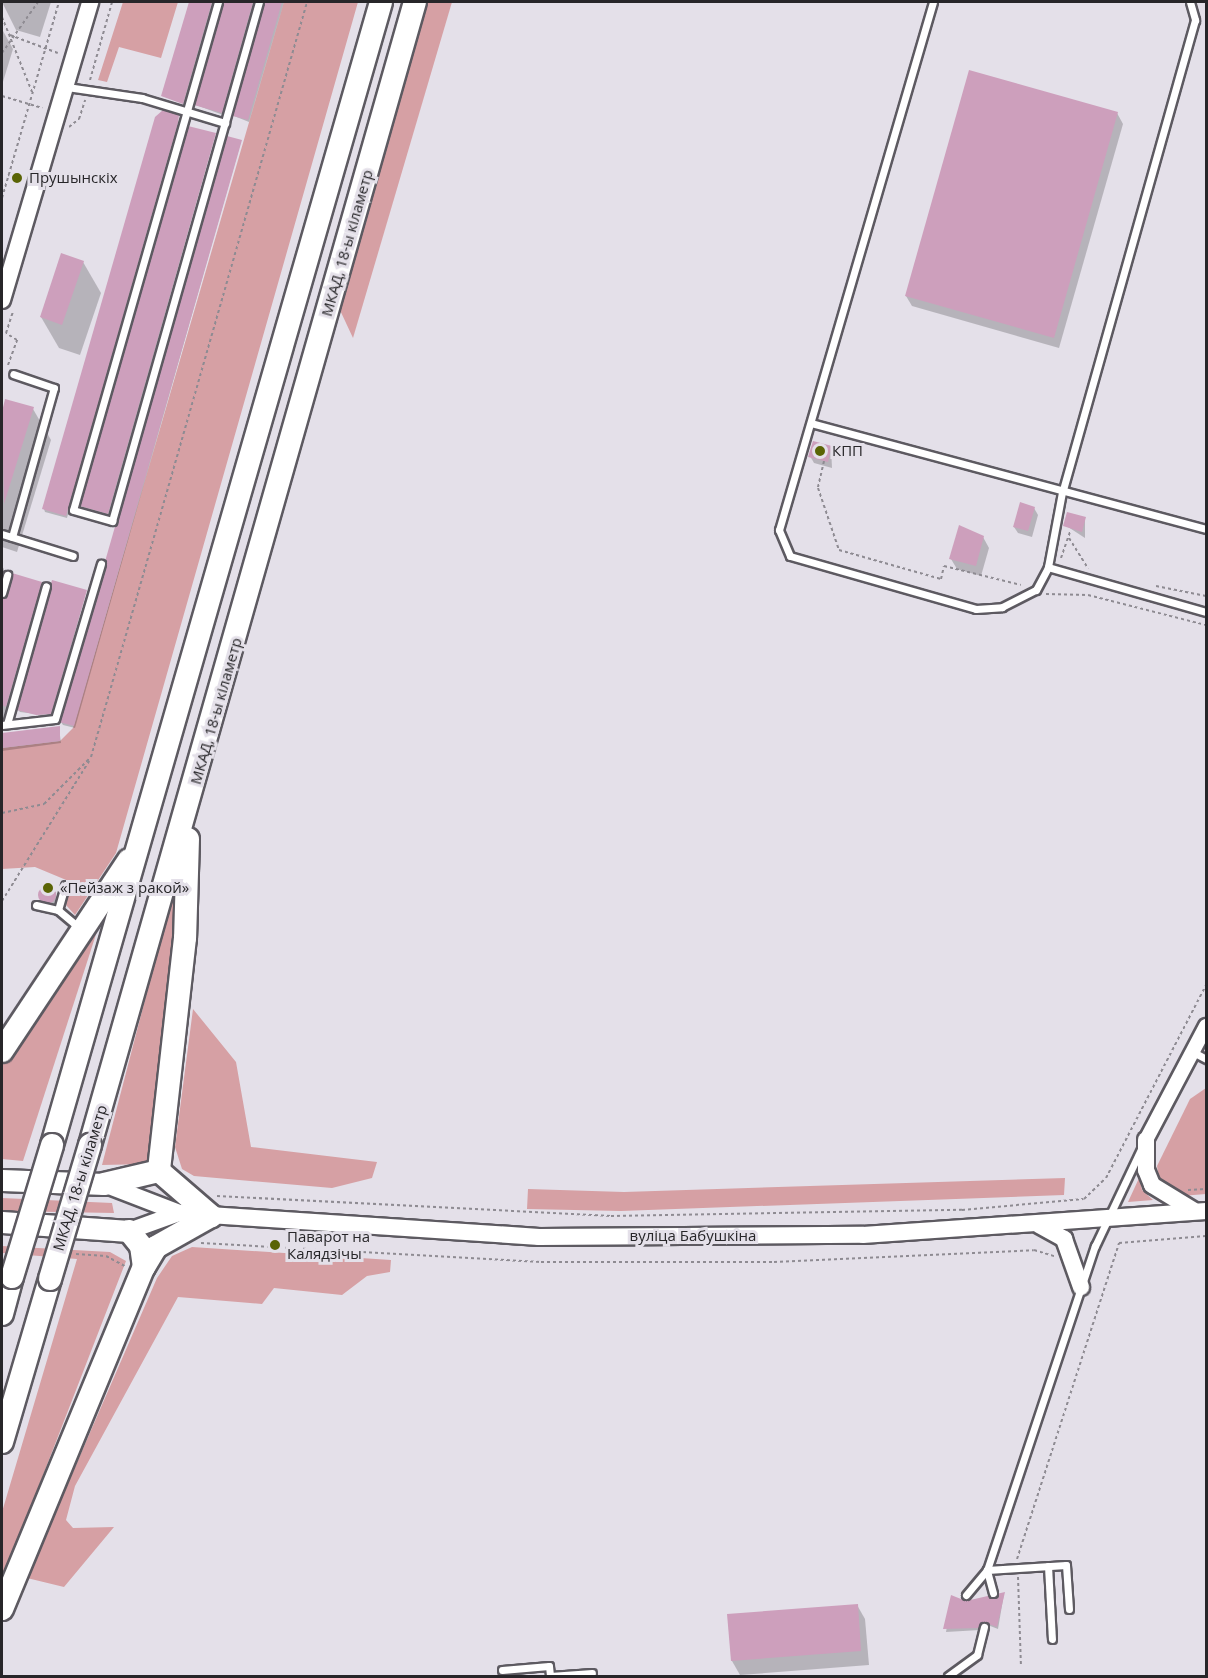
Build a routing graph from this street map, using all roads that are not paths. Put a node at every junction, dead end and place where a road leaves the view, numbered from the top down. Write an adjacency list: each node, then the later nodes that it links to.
1 (90, 2): 8 (street)
2 (218, 2): 9 (lane)
3 (259, 2): 10 (lane)
4 (381, 2): 27 (highway)
5 (415, 2): 26 (highway, МКАД, 18-ы кіламетр)
6 (933, 2): 13 (lane)
7 (1190, 2): 14 (lane)
8 (66, 86): 9 (lane); 11 (street)
9 (186, 112): 10 (lane); 10 (lane)
10 (225, 123)
11 (3, 293)
12 (9, 372): 17 (lane)
13 (811, 423): 14 (lane); 20 (lane)
14 (1062, 492): 15 (lane); 20 (lane)
15 (1206, 529)
16 (2, 534): 17 (lane)
17 (12, 537): 18 (lane)
18 (74, 556)
19 (101, 564): 25 (lane)
20 (1048, 567): 24 (lane)
21 (7, 575): 23 (lane)
22 (46, 586): 25 (lane)
23 (2, 593)
24 (1206, 612)
25 (4, 725)
26 (199, 770): 37 (highway); 50 (highway, МКАД, 18-ы кіламетр, bridge)
27 (142, 840): 31 (highway); 49 (highway, bridge)
28 (65, 885): 30 (lane)
29 (36, 905): 30 (lane)
30 (58, 910): 31 (lane)
31 (83, 930): 33 (highway)
32 (1206, 1026): 34 (street)
33 (2, 1051)
34 (1193, 1052): 35 (lane); 36 (street)
35 (1206, 1059)
36 (1146, 1140): 41 (street); 43 (lane)
37 (159, 1171): 39 (highway); 40 (highway)
38 (2, 1180): 39 (main road)
39 (104, 1184): 42 (street, вуліца Бабушкіна)
40 (216, 1206): 42 (street, вуліца Бабушкіна); 45 (street, вуліца Бабушкіна); 47 (highway)
41 (1202, 1211): 43 (street, вуліца Бабушкіна)
42 (179, 1213): 46 (street, вуліца Бабушкіна)
43 (1105, 1219): 45 (street, вуліца Бабушкіна); 48 (lane)
44 (2, 1222): 46 (main road)
45 (1035, 1223): 48 (street)
46 (129, 1231): 47 (highway)
47 (144, 1267): 55 (highway)
48 (1081, 1287): 52 (lane)
49 (2, 1314)
50 (2, 1442)
51 (1048, 1566): 52 (lane); 56 (lane); 58 (lane)
52 (987, 1570): 53 (lane); 54 (lane)
53 (993, 1593)
54 (966, 1595)
55 (2, 1609)
56 (1069, 1610)
57 (984, 1627): 62 (lane)
58 (1052, 1639)
59 (502, 1670): 61 (lane)
60 (592, 1673): 61 (lane)
61 (550, 1676)
62 (948, 1677)

